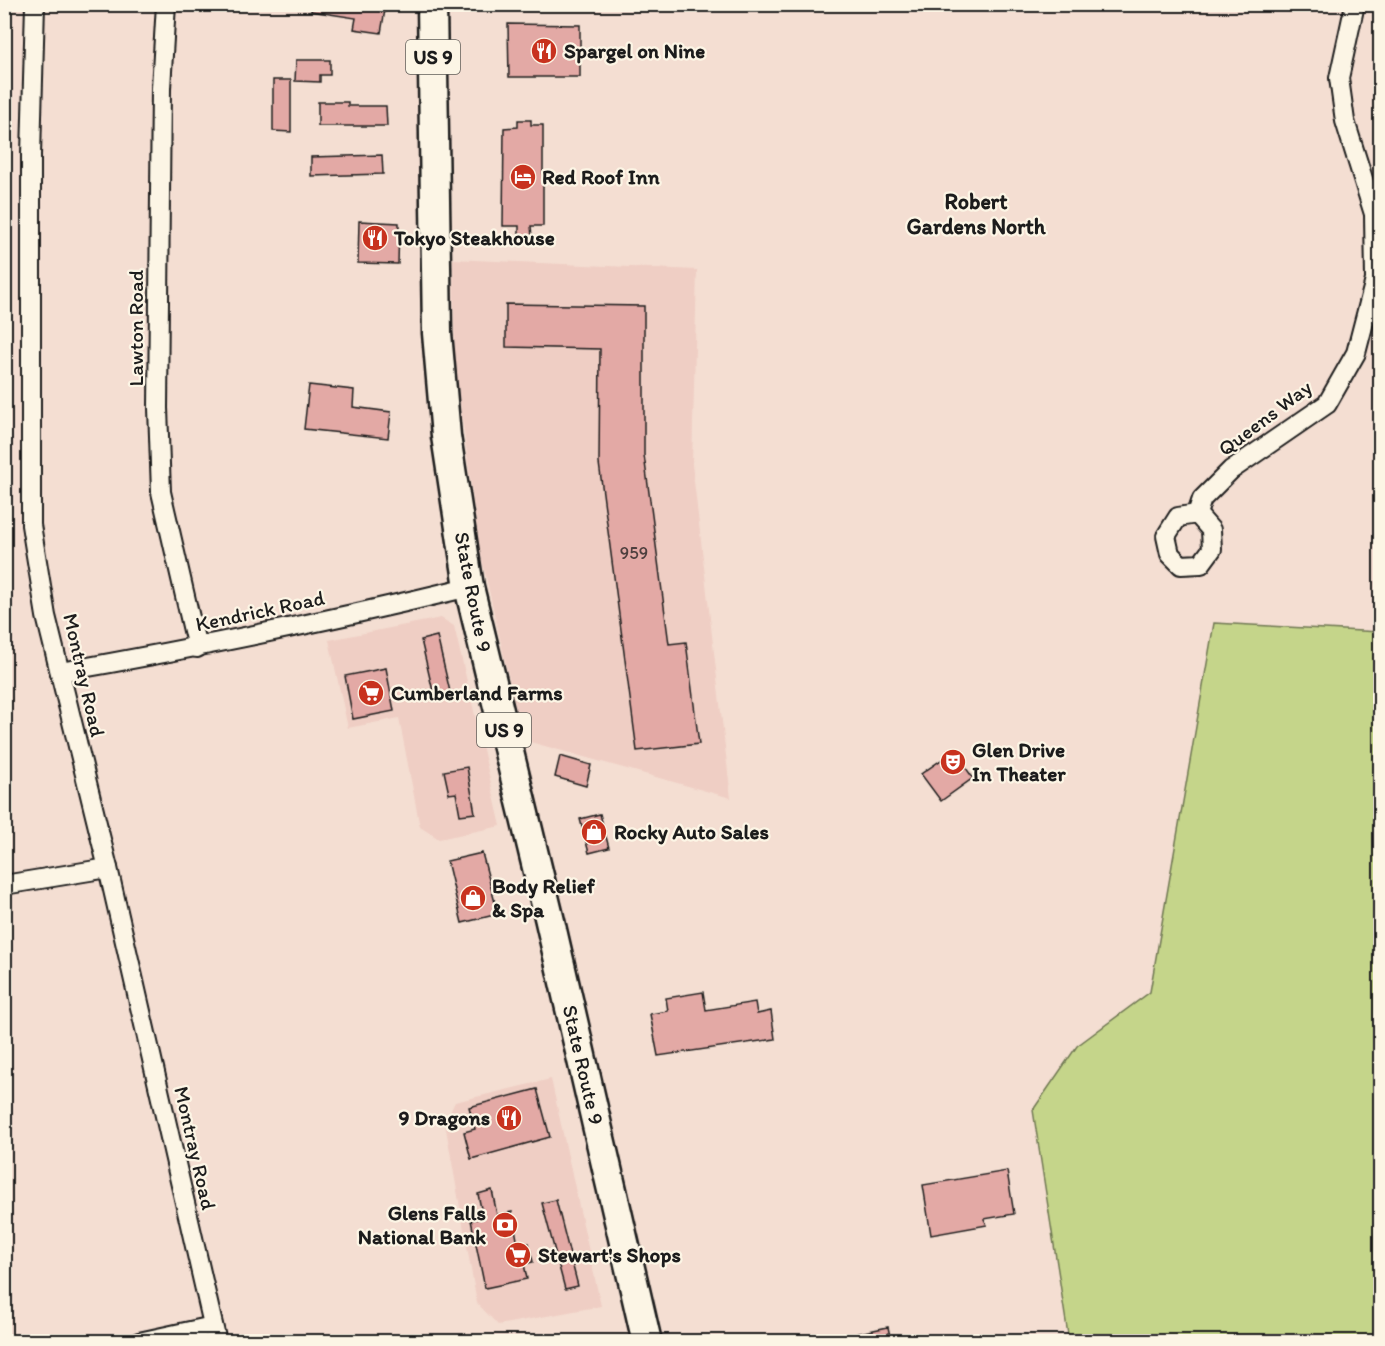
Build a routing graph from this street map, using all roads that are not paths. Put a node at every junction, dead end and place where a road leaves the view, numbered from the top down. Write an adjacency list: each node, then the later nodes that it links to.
1 (35, 4): 8 (street, Montray Road)
2 (166, 4): 7 (street, Lawton Road)
3 (432, 4): 6 (main road, State Route 9 / US 9)
4 (1355, 4): 5 (street, Queens Way)
5 (1197, 514)
6 (469, 587): 7 (street, Kendrick Road); 13 (main road, State Route 9 / US 9)
7 (197, 648): 8 (street, Kendrick Road)
8 (60, 672): 9 (street, Montray Road)
9 (108, 868): 10 (street); 11 (street, Montray Road)
10 (4, 885)
11 (215, 1334): 12 (street)
12 (139, 1341)
13 (647, 1341)

